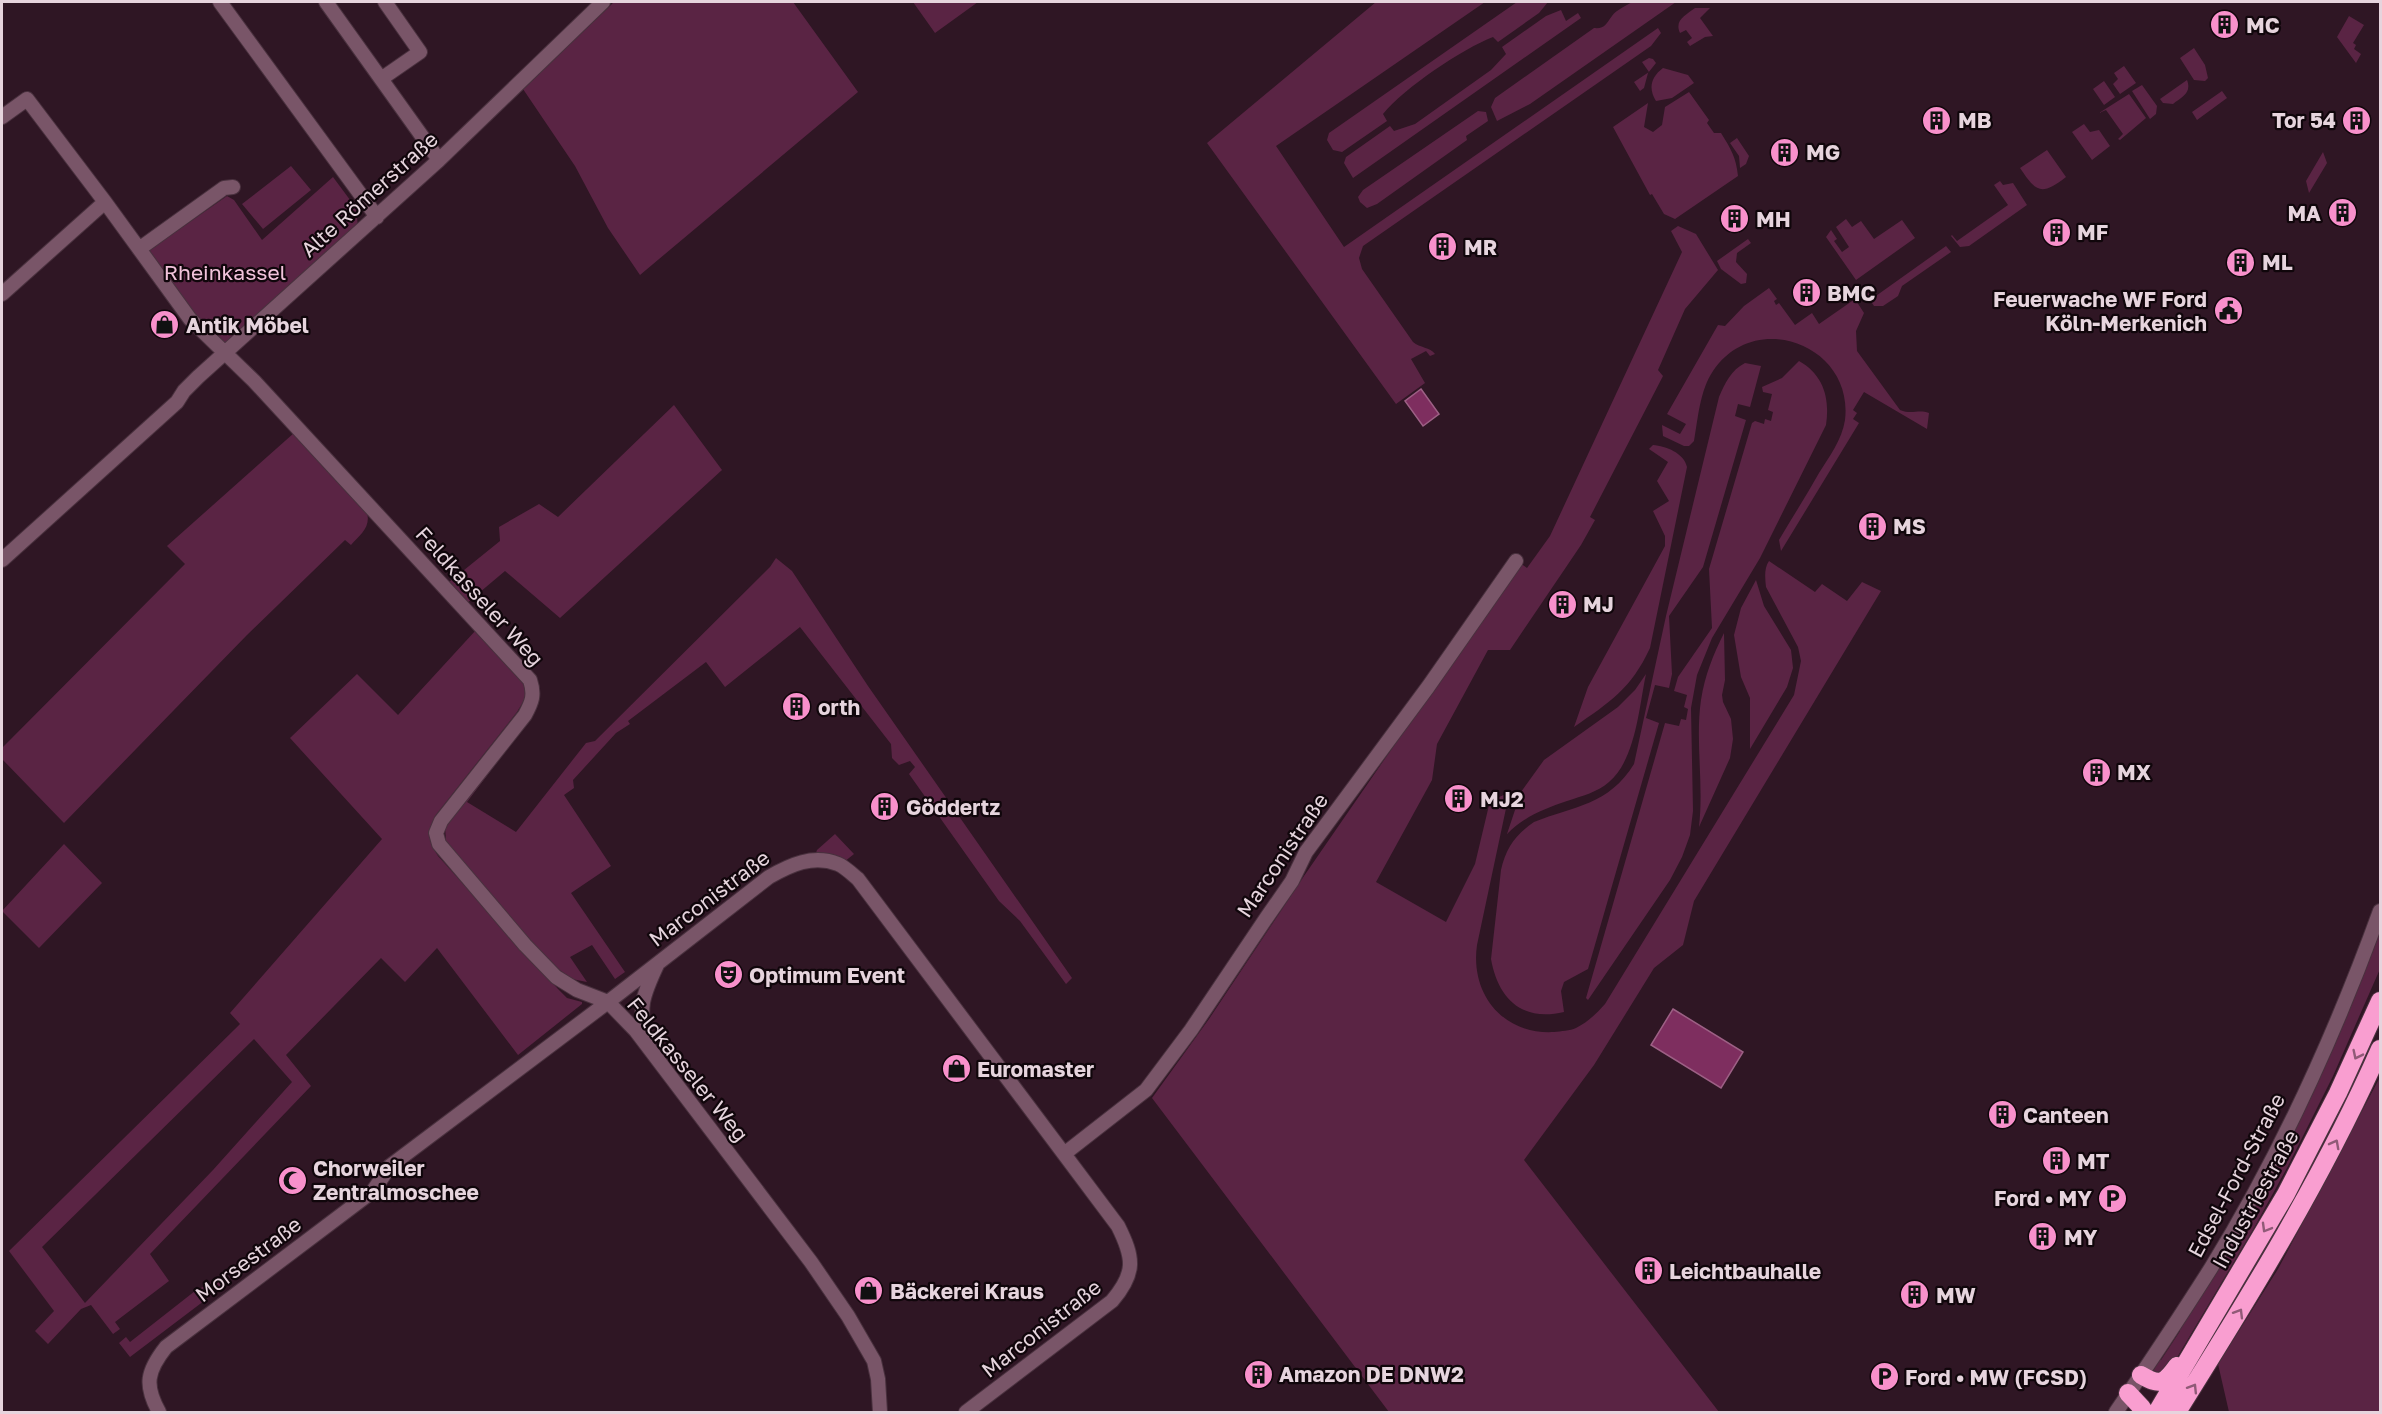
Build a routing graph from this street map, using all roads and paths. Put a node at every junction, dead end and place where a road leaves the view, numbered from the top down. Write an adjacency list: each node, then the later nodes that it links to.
1 (220, 2): 10 (street)
2 (326, 2): 5 (street)
3 (385, 2): 5 (street)
4 (603, 2): 7 (street, Alte Römerstraße)
5 (381, 79): 7 (street)
6 (2, 117): 9 (street, Feldkasseler Weg)
7 (439, 160): 10 (street, Alte Römerstraße)
8 (233, 187): 11 (street)
9 (105, 202): 11 (street, Feldkasseler Weg); 12 (street)
10 (377, 217): 13 (street, Alte Römerstraße)
11 (139, 249): 13 (street, Feldkasseler Weg)
12 (2, 294)
13 (225, 352): 14 (street, Alte Römerstraße); 19 (street, Feldkasseler Weg)
14 (2, 560)
15 (1516, 561): 22 (street, Marconistraße)
16 (2380, 911): 24 (street, Edsel-Ford-Straße)
17 (659, 961): 19 (street, Marconistraße); 20 (street); 22 (street, Marconistraße)
18 (2380, 1001): 23 (highway, Industriestraße, one-way to 23)
19 (608, 1002): 20 (street, Feldkasseler Weg); 27 (street, Morsestraße)
20 (645, 1043): 28 (street, Feldkasseler Weg)
21 (2380, 1049): 33 (highway, Industriestraße, one-way to 21)
22 (1064, 1154): 26 (street, Marconistraße)
23 (2216, 1314): 24 (highway); 32 (highway, Industriestraße)
24 (2141, 1375): 25 (street, Edsel-Ford-Straße)
25 (2128, 1393): 30 (street, Edsel-Ford-Straße); 31 (highway)
26 (970, 1409): 29 (street, Marconistraße)
27 (159, 1413)
28 (880, 1413)
29 (954, 1413)
30 (2116, 1413)
31 (2141, 1413)
32 (2157, 1413)
33 (2177, 1413)

